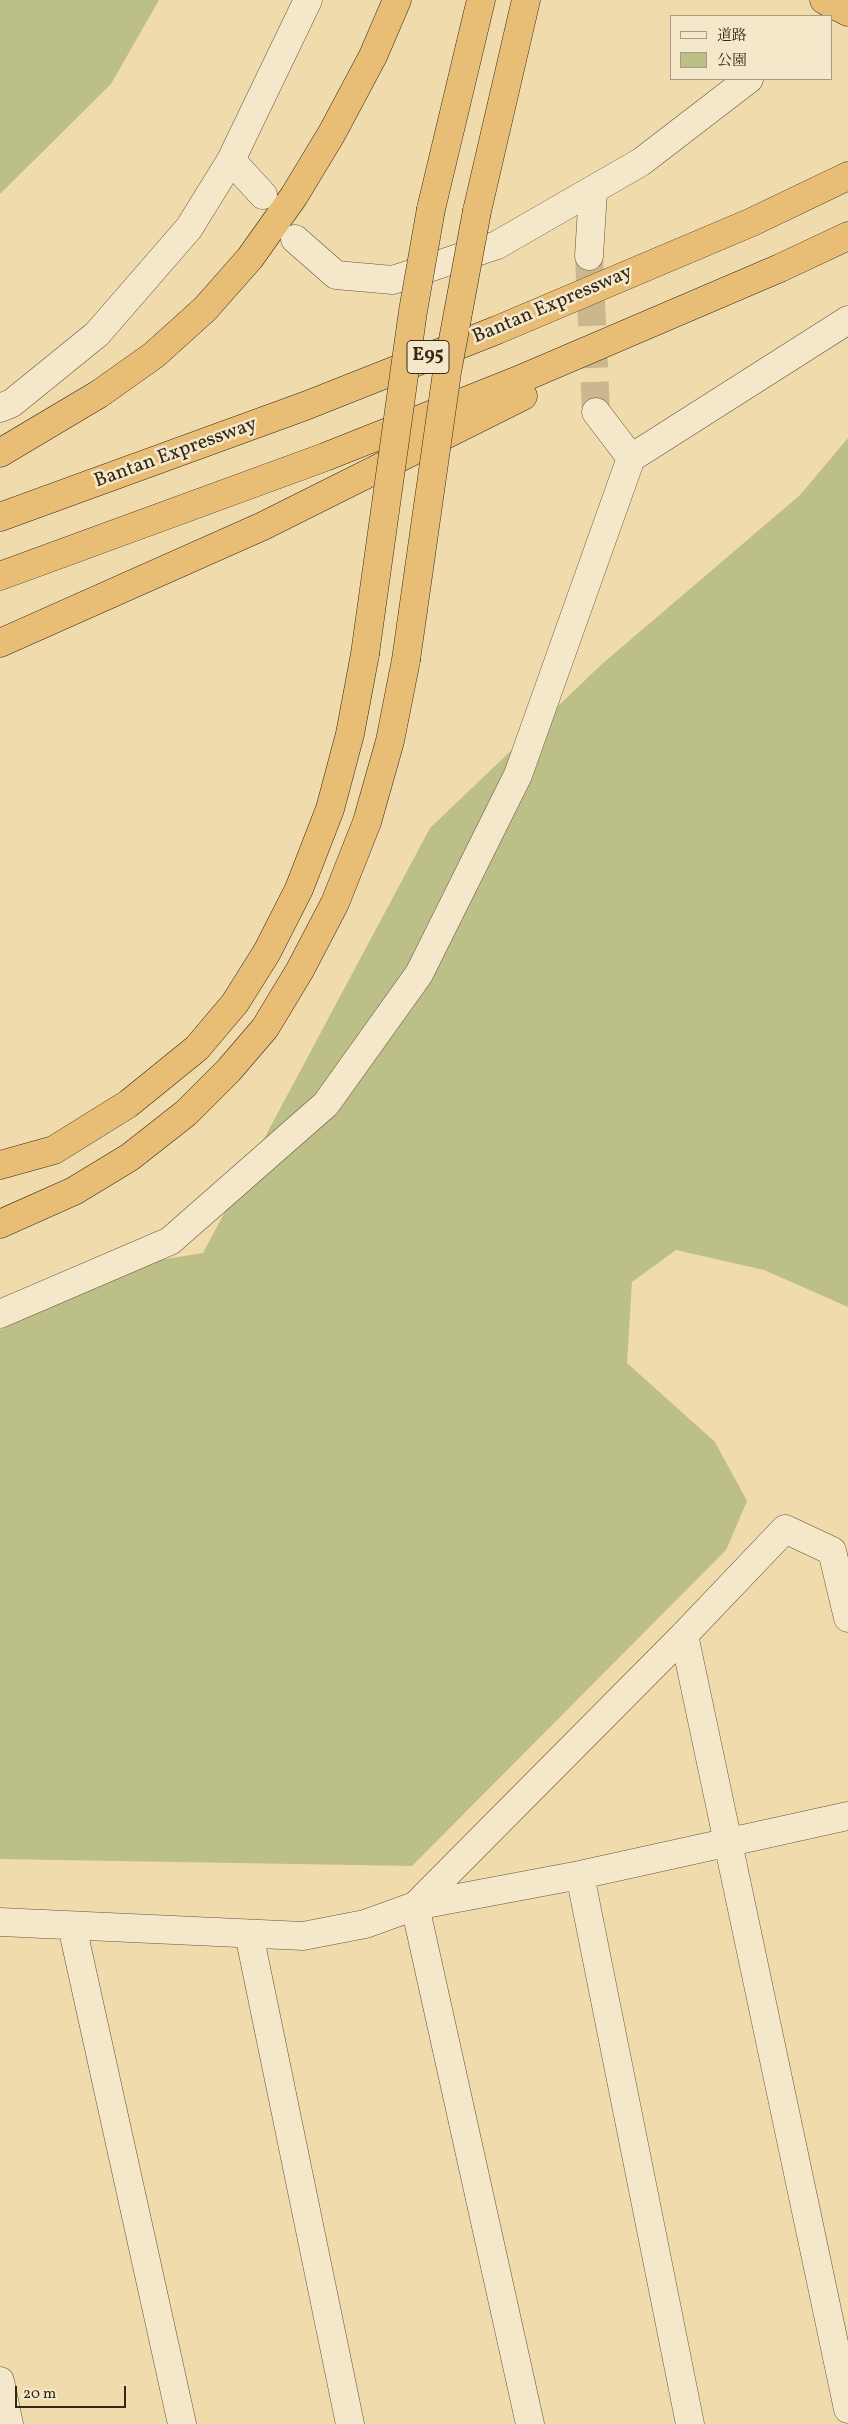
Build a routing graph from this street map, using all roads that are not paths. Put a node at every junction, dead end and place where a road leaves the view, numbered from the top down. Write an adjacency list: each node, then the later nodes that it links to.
1 (308, 0): 8 (street)
2 (397, 0): 19 (highway)
3 (481, 0): 24 (highway, bridge)
4 (526, 0): 25 (highway, bridge)
5 (824, 0): 6 (highway)
6 (848, 12)
7 (748, 80): 10 (street)
8 (231, 160): 11 (street); 17 (street)
9 (848, 176): 21 (highway, Bantan Expressway / E95)
10 (592, 191): 13 (street); 14 (street)
11 (263, 195)
12 (848, 236): 15 (highway)
13 (295, 239)
14 (589, 256)
15 (780, 268): 22 (highway); 23 (highway)
16 (848, 320): 20 (street)
17 (0, 408)
18 (596, 412): 20 (street)
19 (0, 453)
20 (631, 458): 26 (street)
21 (0, 518)
22 (0, 576)
23 (0, 643)
24 (0, 1165)
25 (0, 1224)
26 (0, 1314)
27 (848, 1618): 28 (street)
28 (684, 1634): 30 (street); 32 (street)
29 (848, 1816): 30 (street)
30 (730, 1842): 31 (street); 37 (street)
31 (580, 1876): 32 (street); 42 (street)
32 (415, 1906): 35 (street); 41 (street)
33 (0, 1922): 34 (street)
34 (72, 1926): 35 (street); 39 (street)
35 (249, 1934): 40 (street)
36 (0, 2381): 38 (street)
37 (848, 2409)
38 (8, 2424)
39 (182, 2424)
40 (350, 2424)
41 (530, 2424)
42 (690, 2424)

